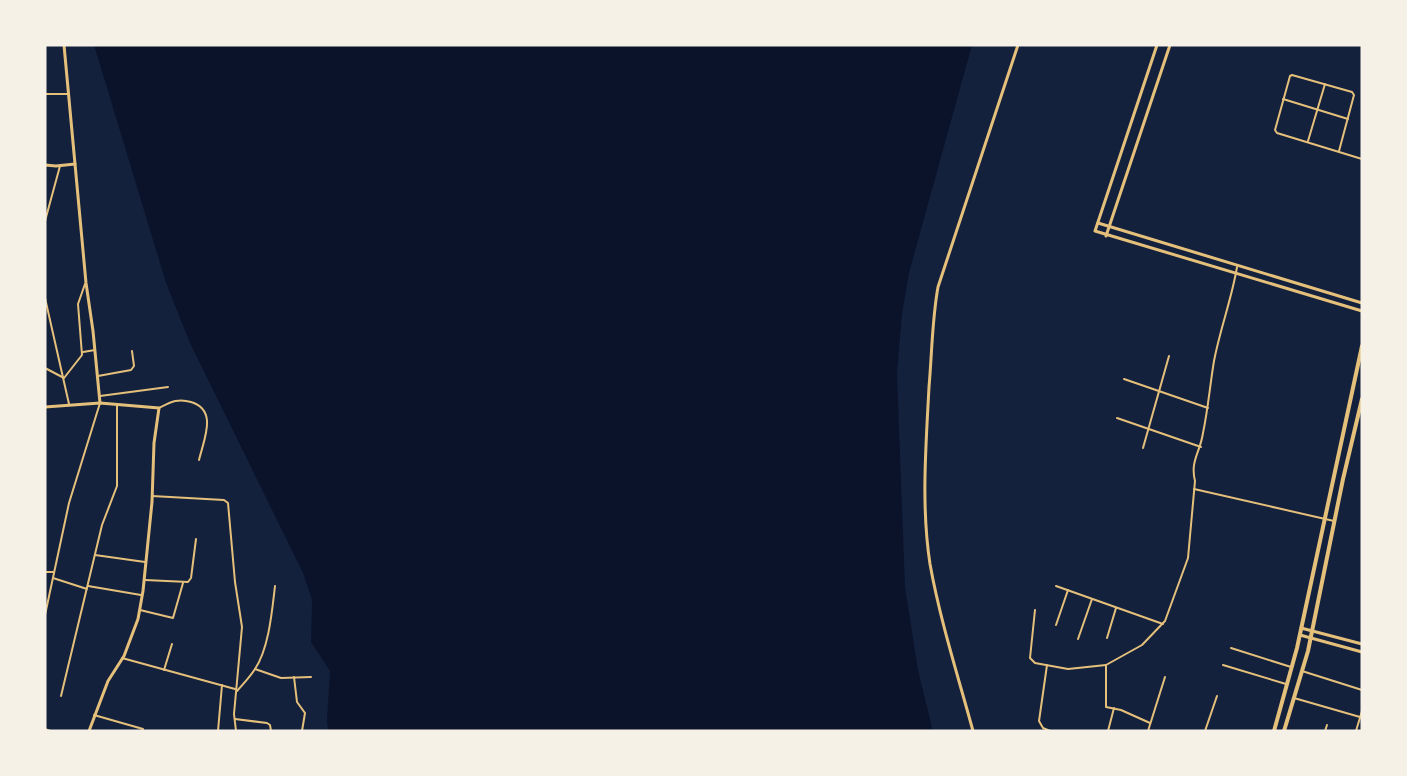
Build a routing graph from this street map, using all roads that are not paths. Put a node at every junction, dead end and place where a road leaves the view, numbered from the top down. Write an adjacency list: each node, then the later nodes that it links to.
1 (64, 45): 7 (street)
2 (1018, 45): 120 (street)
3 (1157, 45): 18 (street)
4 (1170, 45): 19 (street)
5 (1325, 84): 8 (street); 9 (street); 10 (street)
6 (45, 94): 7 (street)
7 (69, 94): 14 (street)
8 (1283, 99): 9 (street); 11 (street)
9 (1317, 110): 10 (street); 11 (street)
10 (1348, 119): 12 (street)
11 (1308, 141): 12 (street)
12 (1338, 151): 13 (street)
13 (1362, 159)
14 (75, 164): 16 (street); 23 (street)
15 (45, 165): 16 (street)
16 (60, 166): 17 (street)
17 (45, 221)
18 (1098, 224): 19 (street); 20 (street)
19 (1109, 228): 20 (street); 21 (street)
20 (1106, 236): 22 (street)
21 (1237, 267): 22 (street); 25 (street)
22 (1236, 275): 26 (street); 45 (street)
23 (86, 283): 28 (street); 30 (street)
24 (45, 298): 34 (street)
25 (1362, 303)
26 (1362, 311)
27 (1362, 346): 53 (main road)
28 (95, 350): 30 (street); 33 (street)
29 (132, 351): 33 (street)
30 (83, 352): 34 (street)
31 (1169, 356): 37 (street)
32 (45, 368): 34 (street)
33 (98, 376): 38 (street)
34 (64, 378): 41 (street)
35 (1124, 380): 37 (street)
36 (168, 387): 38 (street)
37 (1159, 391): 45 (street); 47 (street)
38 (100, 396): 40 (street)
39 (1362, 399): 54 (main road)
40 (100, 403): 41 (street); 42 (street); 59 (street)
41 (69, 404): 43 (street)
42 (117, 404): 44 (street); 56 (street)
43 (45, 407)
44 (159, 408): 50 (street); 52 (street)
45 (1208, 408): 48 (street)
46 (1117, 418): 47 (street)
47 (1149, 428): 48 (street); 49 (street)
48 (1201, 447): 51 (street)
49 (1143, 448)
50 (199, 459)
51 (1194, 489): 53 (street); 73 (street)
52 (152, 496): 57 (street); 101 (street)
53 (1324, 519): 54 (street); 75 (main road)
54 (1334, 521): 76 (main road)
55 (196, 539): 62 (street)
56 (95, 555): 57 (street); 65 (street)
57 (146, 562): 61 (street)
58 (45, 572): 59 (street)
59 (54, 572): 60 (street)
60 (53, 578): 65 (street); 72 (street)
61 (144, 580): 62 (street); 67 (street)
62 (183, 583): 70 (street)
63 (275, 586): 92 (street)
64 (1056, 586): 66 (street)
65 (88, 587): 67 (street); 102 (street)
66 (1068, 591): 68 (street); 74 (street)
67 (143, 595): 70 (street)
68 (1092, 599): 69 (street); 80 (street)
69 (1116, 608): 73 (street); 78 (street)
70 (140, 610): 87 (street)
71 (1035, 610): 85 (street)
72 (45, 615)
73 (1163, 624): 89 (street)
74 (1056, 625)
75 (1301, 628): 76 (street); 77 (main road)
76 (1312, 630): 79 (main road); 82 (street)
77 (1300, 635): 79 (street); 91 (main road)
78 (1107, 638)
79 (1310, 638): 84 (street); 94 (main road)
80 (1078, 639)
81 (172, 644): 93 (street)
82 (1362, 644)
83 (1231, 648): 91 (street)
84 (1362, 652)
85 (1030, 654): 86 (street); 88 (street)
86 (1036, 656)
87 (122, 658): 93 (street); 107 (street)
88 (1047, 665): 89 (street); 121 (street)
89 (1106, 665): 105 (street)
90 (1223, 665): 98 (street)
91 (1292, 668): 98 (main road)
92 (255, 669): 95 (street); 101 (street)
93 (164, 670): 99 (street)
94 (1302, 670): 100 (street); 104 (main road)
95 (294, 677): 96 (street); 119 (street)
96 (311, 677)
97 (1165, 677): 110 (street)
98 (1287, 684): 125 (main road)
99 (222, 685): 101 (street); 116 (street)
100 (1362, 690)
101 (236, 691): 109 (street)
102 (61, 696)
103 (1217, 696): 124 (street)
104 (1294, 698): 108 (street); 126 (main road)
105 (1114, 708): 110 (street); 122 (street)
106 (1362, 711): 108 (street)
107 (94, 715): 113 (street); 115 (street)
108 (1360, 717): 128 (street)
109 (234, 719): 117 (street); 118 (street)
110 (1150, 723): 123 (street)
111 (1327, 725): 127 (street)
112 (45, 729): 114 (street)
113 (143, 729)
114 (51, 731)
115 (89, 731)
116 (218, 731)
117 (236, 731)
118 (271, 731)
119 (302, 731)
120 (973, 731)
121 (1050, 731)
122 (1108, 731)
123 (1148, 731)
124 (1205, 731)
125 (1274, 731)
126 (1284, 731)
127 (1325, 731)
128 (1356, 731)

